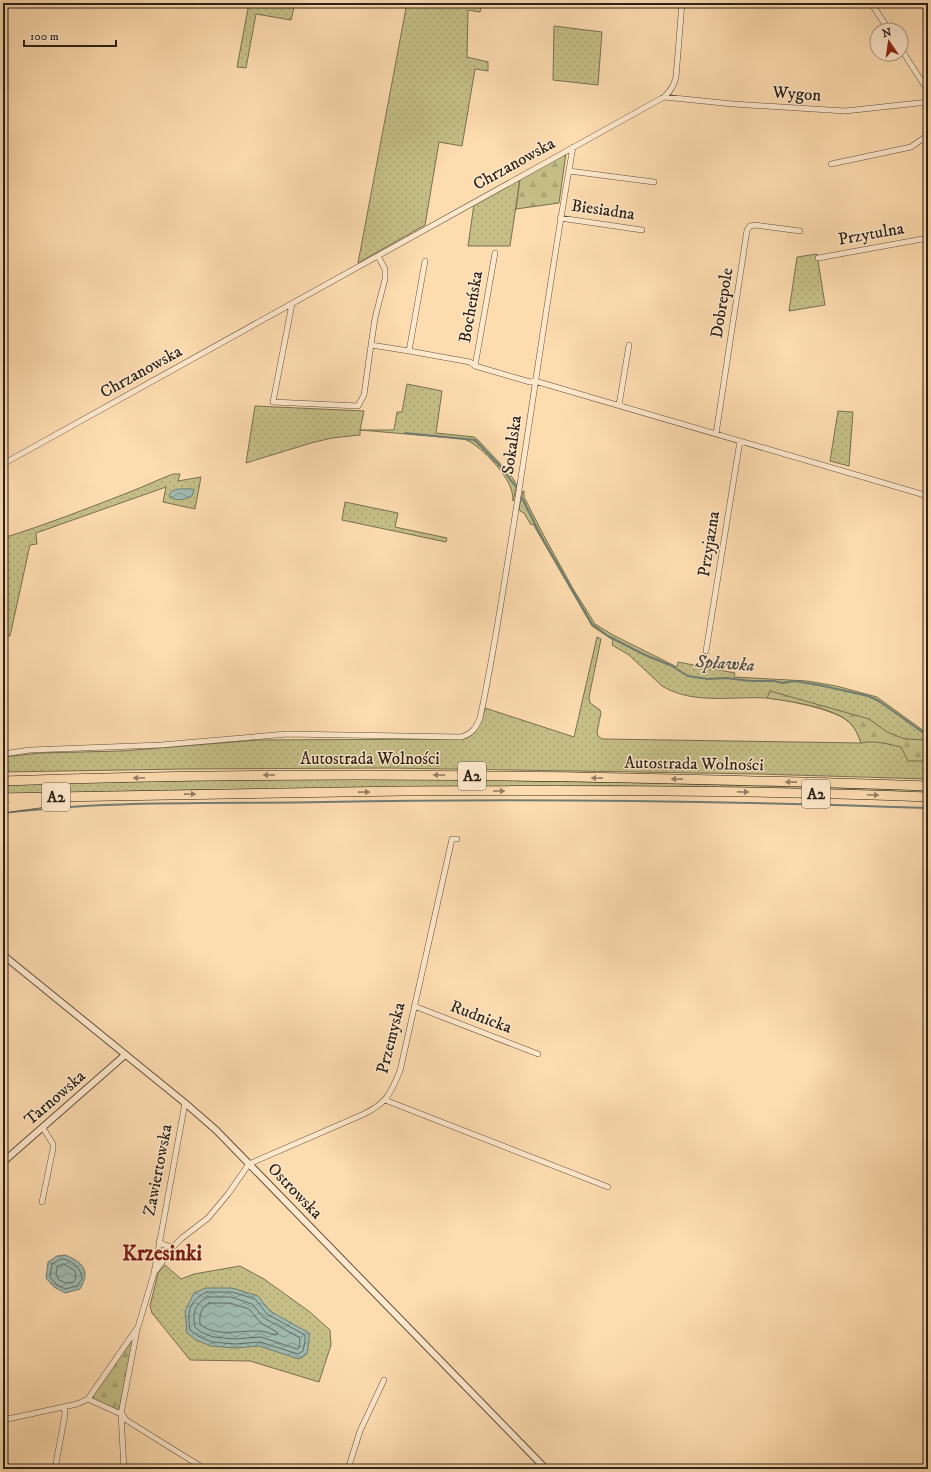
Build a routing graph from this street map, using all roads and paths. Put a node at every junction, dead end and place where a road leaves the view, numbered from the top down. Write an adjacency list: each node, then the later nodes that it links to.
1 (682, 3): 6 (street, Chrzanowska)
2 (871, 3): 3 (street)
3 (884, 22)
4 (909, 61): 5 (street)
5 (928, 91)
6 (664, 97): 7 (street, Wygon); 9 (street, Chrzanowska)
7 (928, 102)
8 (928, 135): 10 (street)
9 (573, 147): 11 (street, Sokalska); 18 (street, Chrzanowska)
10 (831, 164)
11 (568, 171): 12 (street); 13 (street, Sokalska)
12 (654, 182)
13 (560, 218): 14 (street, Biesiadna); 26 (street, Sokalska)
14 (642, 230)
15 (800, 231): 28 (street, Dobrepole)
16 (928, 238): 19 (street, Przytulna)
17 (495, 254): 25 (street, Bocheńska)
18 (378, 256): 21 (street, Chrzanowska); 22 (street)
19 (818, 258)
20 (425, 261): 24 (street)
21 (292, 304): 22 (street); 30 (street, Chrzanowska)
22 (371, 345): 24 (street, Bocheńska)
23 (629, 345): 27 (street)
24 (409, 350): 25 (street, Bocheńska)
25 (475, 366): 26 (street, Bocheńska)
26 (535, 380): 27 (street); 33 (street, Sokalska)
27 (619, 405): 28 (street)
28 (716, 434): 29 (street)
29 (740, 441): 31 (street); 32 (street, Przyjazna)
30 (3, 464)
31 (928, 496)
32 (706, 651)
33 (3, 754)
34 (3, 780): 35 (highway, Autostrada Wolności / A2, one-way to 34)
35 (928, 786)
36 (109, 795): 37 (highway, Autostrada Wolności / A2, one-way to 37); 38 (highway, Autostrada Wolności / A2); 39 (highway)
37 (928, 797)
38 (3, 798)
39 (3, 808)
40 (457, 838): 42 (street, Przemyska)
41 (3, 955): 44 (street, Ostrowska)
42 (414, 1006): 43 (street, Rudnicka); 45 (street, Przemyska)
43 (538, 1054)
44 (125, 1055): 46 (street, Ostrowska); 47 (street, Tarnowska)
45 (385, 1100): 49 (street, Przemyska); 50 (street)
46 (185, 1103): 49 (street, Ostrowska); 52 (street, Zawiertowska)
47 (42, 1128): 48 (street, Tarnowska); 51 (street)
48 (3, 1162)
49 (249, 1164): 53 (street); 65 (street, Ostrowska)
50 (608, 1187)
51 (42, 1202)
52 (159, 1241): 53 (street); 54 (street, Zawiertowska)
53 (173, 1247): 54 (street)
54 (154, 1273): 55 (street)
55 (138, 1327): 57 (street); 59 (street)
56 (384, 1380): 64 (street)
57 (88, 1399): 58 (street); 59 (street)
58 (64, 1407): 60 (street); 61 (street)
59 (121, 1414): 62 (street); 63 (street)
60 (3, 1420)
61 (55, 1469)
62 (124, 1469)
63 (205, 1469)
64 (348, 1469)
65 (546, 1469)

